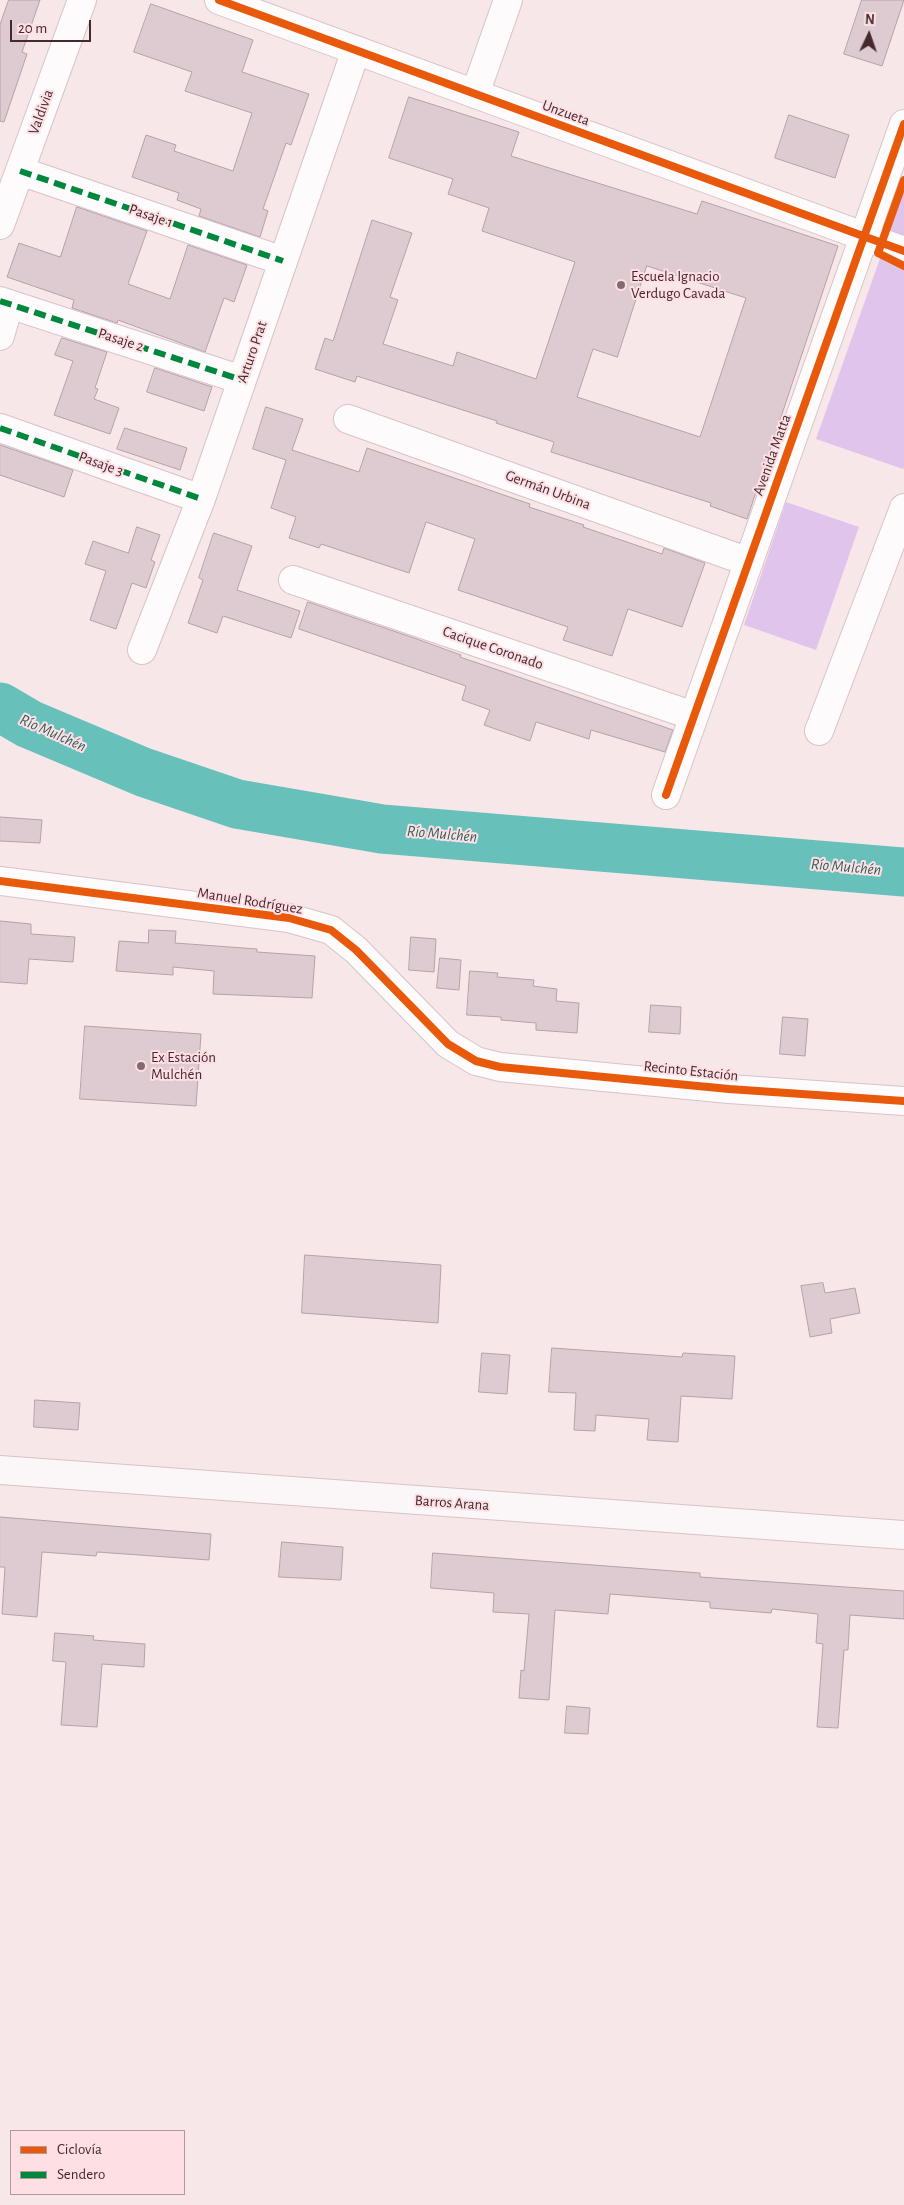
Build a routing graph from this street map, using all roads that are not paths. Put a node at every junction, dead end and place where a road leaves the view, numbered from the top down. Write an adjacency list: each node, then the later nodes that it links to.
1 (82, 0): 7 (street, Valdivia)
2 (219, 0): 4 (street, Unzueta)
3 (508, 0): 5 (street)
4 (356, 50): 5 (street, Unzueta); 11 (street, Arturo Prat)
5 (475, 94): 9 (street, Unzueta)
6 (904, 124): 9 (street, Avenida Matta)
7 (20, 171): 8 (street, Valdivia); 11 (street, Pasaje 1)
8 (0, 225)
9 (864, 236): 10 (street, Unzueta); 19 (street, Avenida Matta)
10 (904, 251)
11 (283, 261): 14 (street, Arturo Prat)
12 (4, 303): 13 (street); 14 (street, Pasaje 2)
13 (0, 336)
14 (242, 380): 17 (street, Arturo Prat)
15 (348, 419): 19 (street, Germán Urbina)
16 (0, 428): 17 (street, Pasaje 3)
17 (201, 500): 21 (street, Arturo Prat)
18 (904, 508): 23 (street)
19 (749, 562): 22 (street, Avenida Matta)
20 (293, 580): 22 (street, Cacique Coronado)
21 (142, 650)
22 (694, 716): 24 (street, Avenida Matta)
23 (819, 731)
24 (666, 795)
25 (0, 881): 26 (street, Manuel Rodríguez)
26 (476, 1061): 27 (street, Recinto Estación)
27 (904, 1101)
28 (0, 1470): 29 (main road, Barros Arana)
29 (904, 1535)

